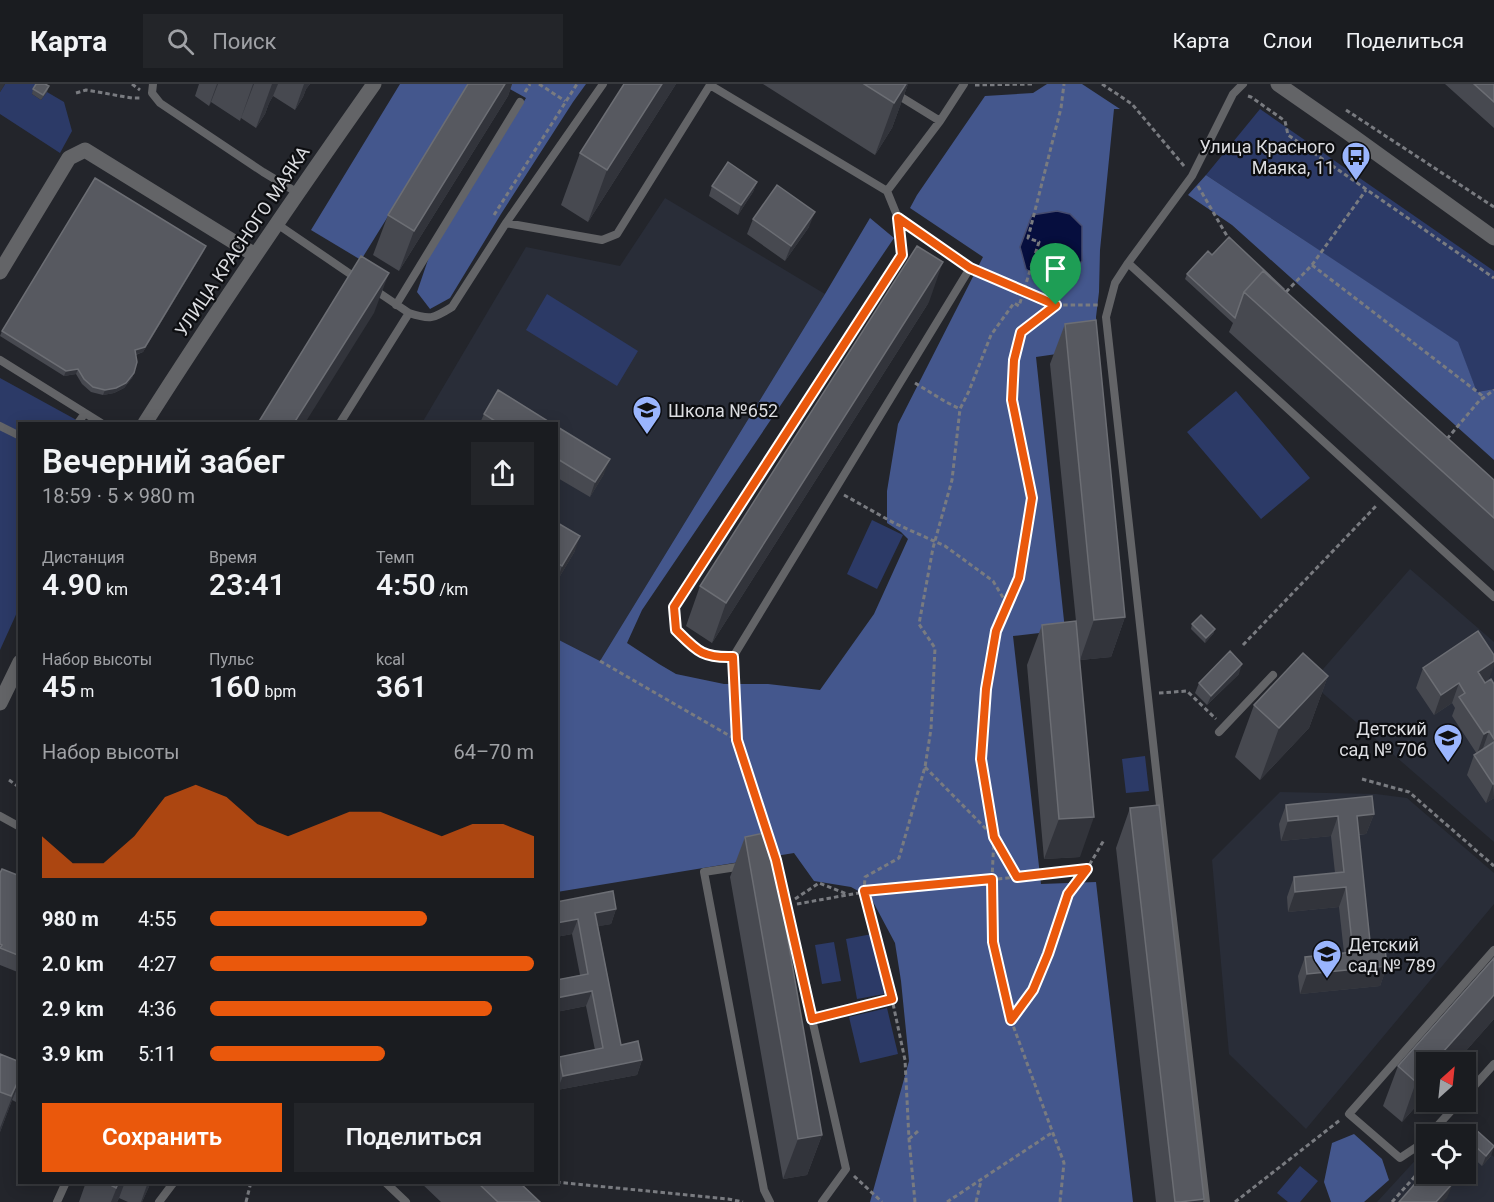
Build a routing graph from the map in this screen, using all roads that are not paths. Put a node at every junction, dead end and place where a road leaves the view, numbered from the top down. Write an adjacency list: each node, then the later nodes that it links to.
1 (374, 84): 11 (street, УЛИЦА КРАСНОГО МАЯКА)
2 (603, 84): 13 (lane)
3 (880, 84): 9 (lane)
4 (1243, 84): 17 (lane)
5 (1278, 84): 15 (street)
6 (964, 85): 9 (lane)
7 (153, 89): 11 (lane)
8 (520, 102): 19 (lane)
9 (940, 121): 10 (lane)
10 (887, 191): 12 (lane); 13 (lane)
11 (297, 193): 14 (street, УЛИЦА КРАСНОГО МАЯКА)
12 (898, 218): 12 (lane)
13 (506, 223): 20 (lane)
14 (277, 224): 16 (street, УЛИЦА КРАСНОГО МАЯКА); 19 (lane)
15 (1494, 238)
16 (255, 255): 18 (street); 25 (street, УЛИЦА КРАСНОГО МАЯКА)
17 (1128, 263): 29 (lane); 50 (lane)
18 (0, 272)
19 (396, 305): 20 (lane)
20 (410, 313): 26 (lane)
21 (0, 360): 22 (lane)
22 (85, 413): 23 (lane); 24 (lane)
23 (79, 422)
24 (99, 422)
25 (146, 422)
26 (341, 422)
27 (0, 426): 28 (lane)
28 (18, 435)
29 (1494, 597)
30 (18, 666): 32 (street)
31 (1273, 675): 33 (lane)
32 (0, 703)
33 (1222, 729)
34 (0, 816): 35 (lane)
35 (18, 826)
36 (1494, 950): 41 (lane)
37 (1494, 1064): 38 (lane)
38 (1476, 1084)
39 (1450, 1112): 40 (lane)
40 (1439, 1124)
41 (1416, 1147)
42 (65, 1184): 45 (lane)
43 (172, 1184): 46 (lane)
44 (387, 1184): 47 (lane)
45 (57, 1202)
46 (159, 1202)
47 (406, 1202)
48 (770, 1202): 49 (lane)
49 (822, 1202)
50 (1206, 1202)

